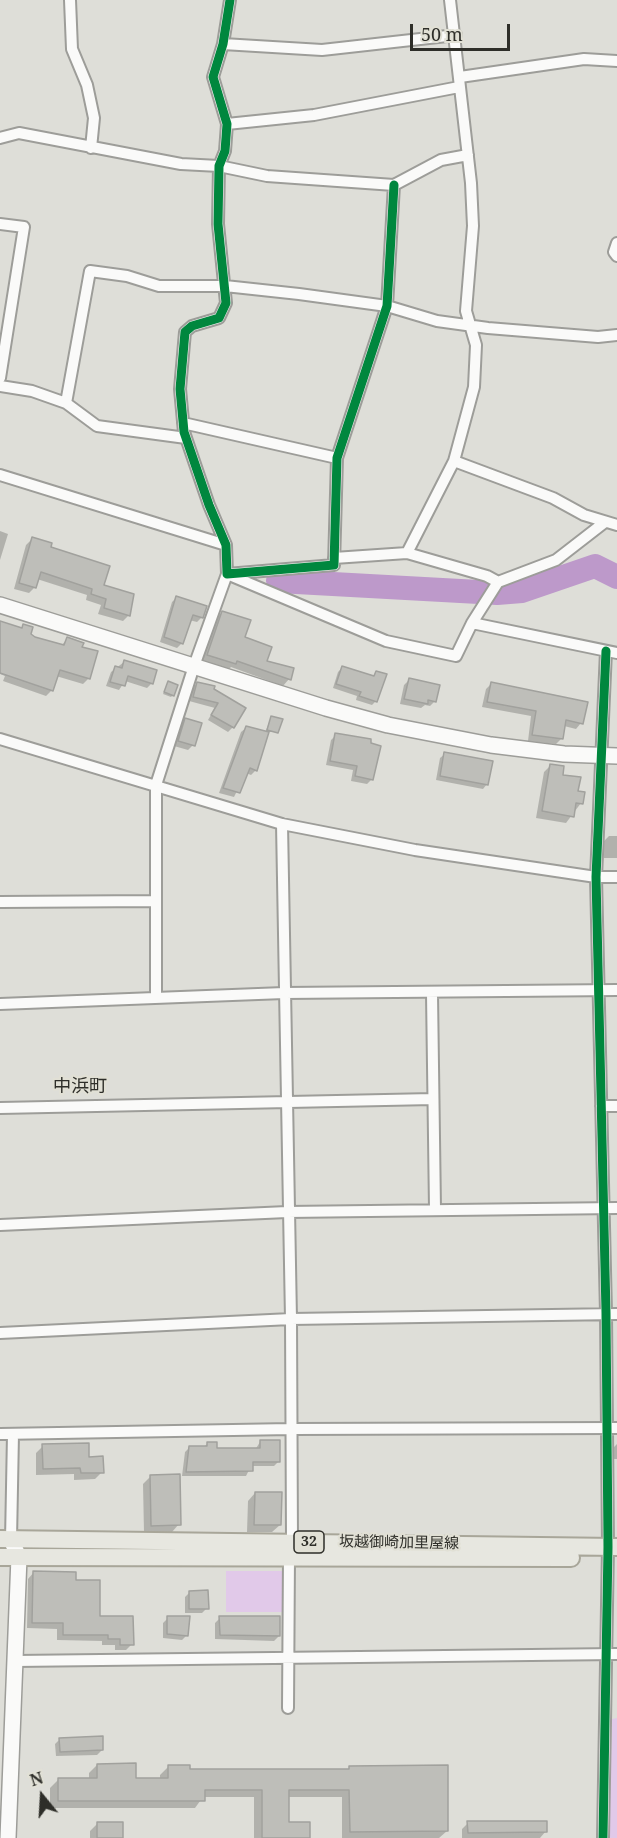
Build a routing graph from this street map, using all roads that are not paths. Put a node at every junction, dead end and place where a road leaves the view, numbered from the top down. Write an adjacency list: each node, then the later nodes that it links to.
1 (70, 0): 10 (street)
2 (230, 0): 5 (street)
3 (450, 0): 4 (street)
4 (456, 34): 5 (street); 7 (street)
5 (223, 44): 8 (street)
6 (617, 61): 7 (street)
7 (459, 82): 8 (street); 11 (street)
8 (227, 124): 12 (street)
9 (0, 138): 10 (street)
10 (91, 148): 12 (street)
11 (468, 155): 13 (street); 19 (street)
12 (219, 166): 13 (street); 17 (street)
13 (394, 185): 18 (street)
14 (0, 224): 21 (street)
15 (617, 243): 16 (street)
16 (617, 256)
17 (225, 286): 18 (street); 23 (street); 24 (street)
18 (387, 306): 19 (street); 26 (street)
19 (471, 324): 20 (street); 27 (street)
20 (617, 334)
21 (0, 378)
22 (0, 386): 23 (street)
23 (66, 403): 25 (street)
24 (183, 423): 25 (street); 26 (street)
25 (186, 438): 31 (street)
26 (337, 458): 33 (street)
27 (454, 460): 29 (street); 32 (street)
28 (0, 475): 31 (street)
29 (605, 522): 30 (street); 35 (street)
30 (617, 525)
31 (226, 545): 34 (street)
32 (407, 553): 33 (street); 35 (street)
33 (334, 558): 34 (street)
34 (227, 574): 37 (street); 39 (street)
35 (498, 582): 37 (street)
36 (0, 605): 39 (street)
37 (472, 623): 38 (street)
38 (612, 652): 41 (street)
39 (194, 666): 41 (street); 42 (street)
40 (0, 739): 42 (street)
41 (609, 756): 44 (street)
42 (156, 785): 43 (street); 46 (street)
43 (282, 824): 44 (street); 50 (street)
44 (596, 877): 45 (street); 48 (street)
45 (617, 877)
46 (155, 901): 47 (street); 52 (street)
47 (0, 902)
48 (598, 990): 49 (street); 51 (street); 56 (street)
49 (617, 990)
50 (284, 993): 51 (street); 52 (street); 55 (street)
51 (432, 994): 54 (street)
52 (156, 997): 53 (street)
53 (0, 1004)
54 (433, 1099): 55 (street); 61 (street)
55 (287, 1103): 58 (street); 62 (street)
56 (601, 1106): 57 (street); 59 (street)
57 (617, 1106)
58 (0, 1108)
59 (603, 1207): 60 (street); 61 (street); 64 (street)
60 (617, 1208)
61 (435, 1209): 62 (street)
62 (287, 1212): 63 (street); 65 (street)
63 (0, 1225)
64 (612, 1313): 65 (street); 67 (street)
65 (291, 1319): 66 (street); 68 (street)
66 (0, 1333)
67 (612, 1428): 68 (street); 73 (street)
68 (291, 1429): 70 (street); 72 (street)
69 (0, 1434): 70 (street)
70 (13, 1434): 71 (street)
71 (5, 1540): 72 (main road, 坂越御崎加里屋線 / 32); 75 (street)
72 (290, 1549): 73 (main road, 坂越御崎加里屋線 / 32); 75 (main road, 坂越御崎加里屋線 / 32); 78 (street)
73 (612, 1553): 76 (street)
74 (0, 1557): 75 (main road, 坂越御崎加里屋線 / 32)
75 (19, 1557): 79 (street)
76 (605, 1654): 77 (street); 78 (street); 82 (street)
77 (617, 1654)
78 (288, 1658): 79 (street); 80 (street)
79 (15, 1661): 81 (street)
80 (288, 1708)
81 (8, 1838)
82 (603, 1838)

